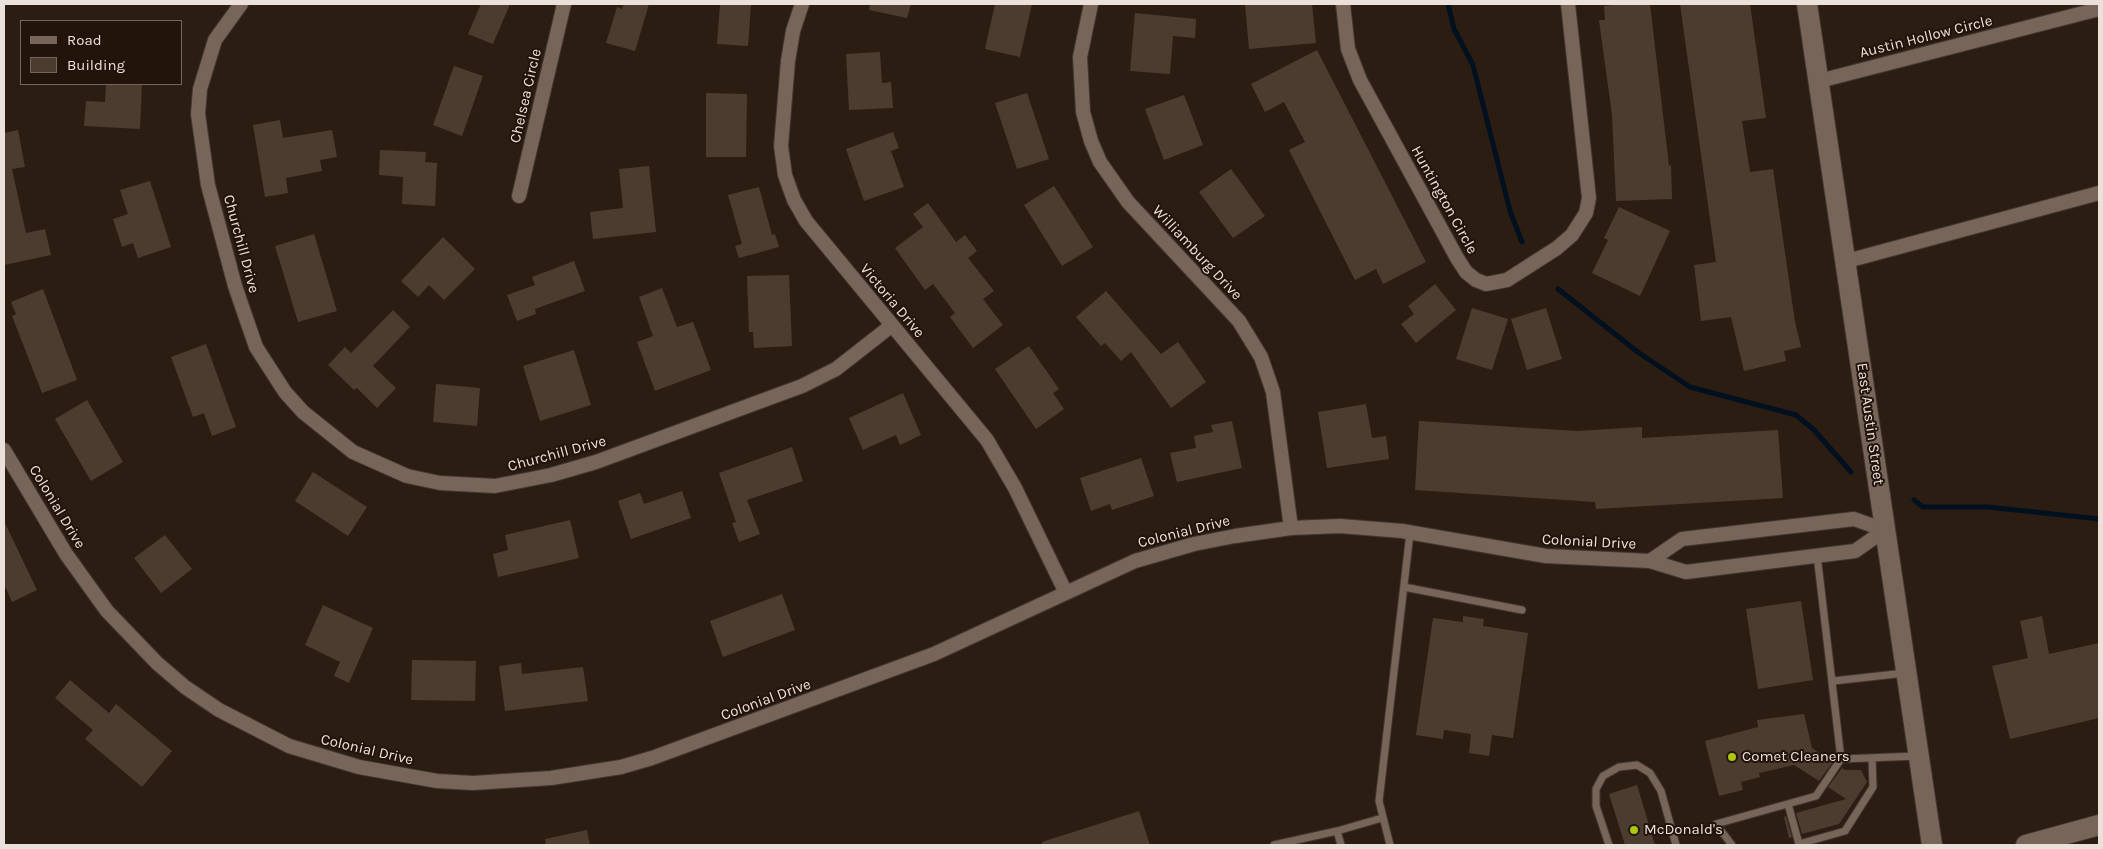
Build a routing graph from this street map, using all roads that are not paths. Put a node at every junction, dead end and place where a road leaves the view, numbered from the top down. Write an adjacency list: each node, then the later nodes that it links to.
1 (241, 4): 13 (street, Churchill Drive)
2 (564, 4): 11 (street, Chelsea Circle)
3 (802, 4): 13 (street, Victoria Drive)
4 (1091, 4): 15 (street, Williamburg Drive)
5 (1343, 4): 6 (street, Huntington Circle)
6 (1568, 4)
7 (1807, 4): 9 (main road, East Austin Street)
8 (2099, 10): 9 (street, Austin Hollow Circle)
9 (1819, 81): 12 (main road, East Austin Street)
10 (2099, 193): 12 (street)
11 (519, 196)
12 (1847, 261): 16 (main road, East Austin Street)
13 (891, 326): 21 (street, Victoria Drive)
14 (4, 450): 21 (street, Colonial Drive)
15 (1291, 528): 17 (street, Colonial Drive); 21 (street, Colonial Drive)
16 (1885, 530): 18 (street, Colonial Drive); 19 (street, Colonial Drive); 23 (main road, East Austin Street)
17 (1410, 533): 19 (street, Colonial Drive); 20 (lane)
18 (1817, 555): 19 (street, Colonial Drive); 24 (lane)
19 (1650, 561)
20 (1404, 587): 22 (lane); 29 (lane)
21 (1066, 593)
22 (1522, 610)
23 (1906, 673): 24 (lane); 25 (main road, East Austin Street)
24 (1833, 681): 27 (lane)
25 (1918, 756): 26 (lane); 39 (main road, East Austin Street)
26 (1872, 758): 27 (lane); 38 (lane)
27 (1842, 759): 28 (lane)
28 (1788, 804): 37 (lane); 38 (lane)
29 (1382, 818): 31 (lane); 34 (lane)
30 (2099, 825): 40 (main road)
31 (1337, 830): 32 (lane); 33 (lane)
32 (1274, 845)
33 (1341, 845)
34 (1390, 845)
35 (1609, 845): 36 (lane)
36 (1676, 845)
37 (1732, 845)
38 (1798, 845)
39 (1932, 845)
40 (2026, 845)

